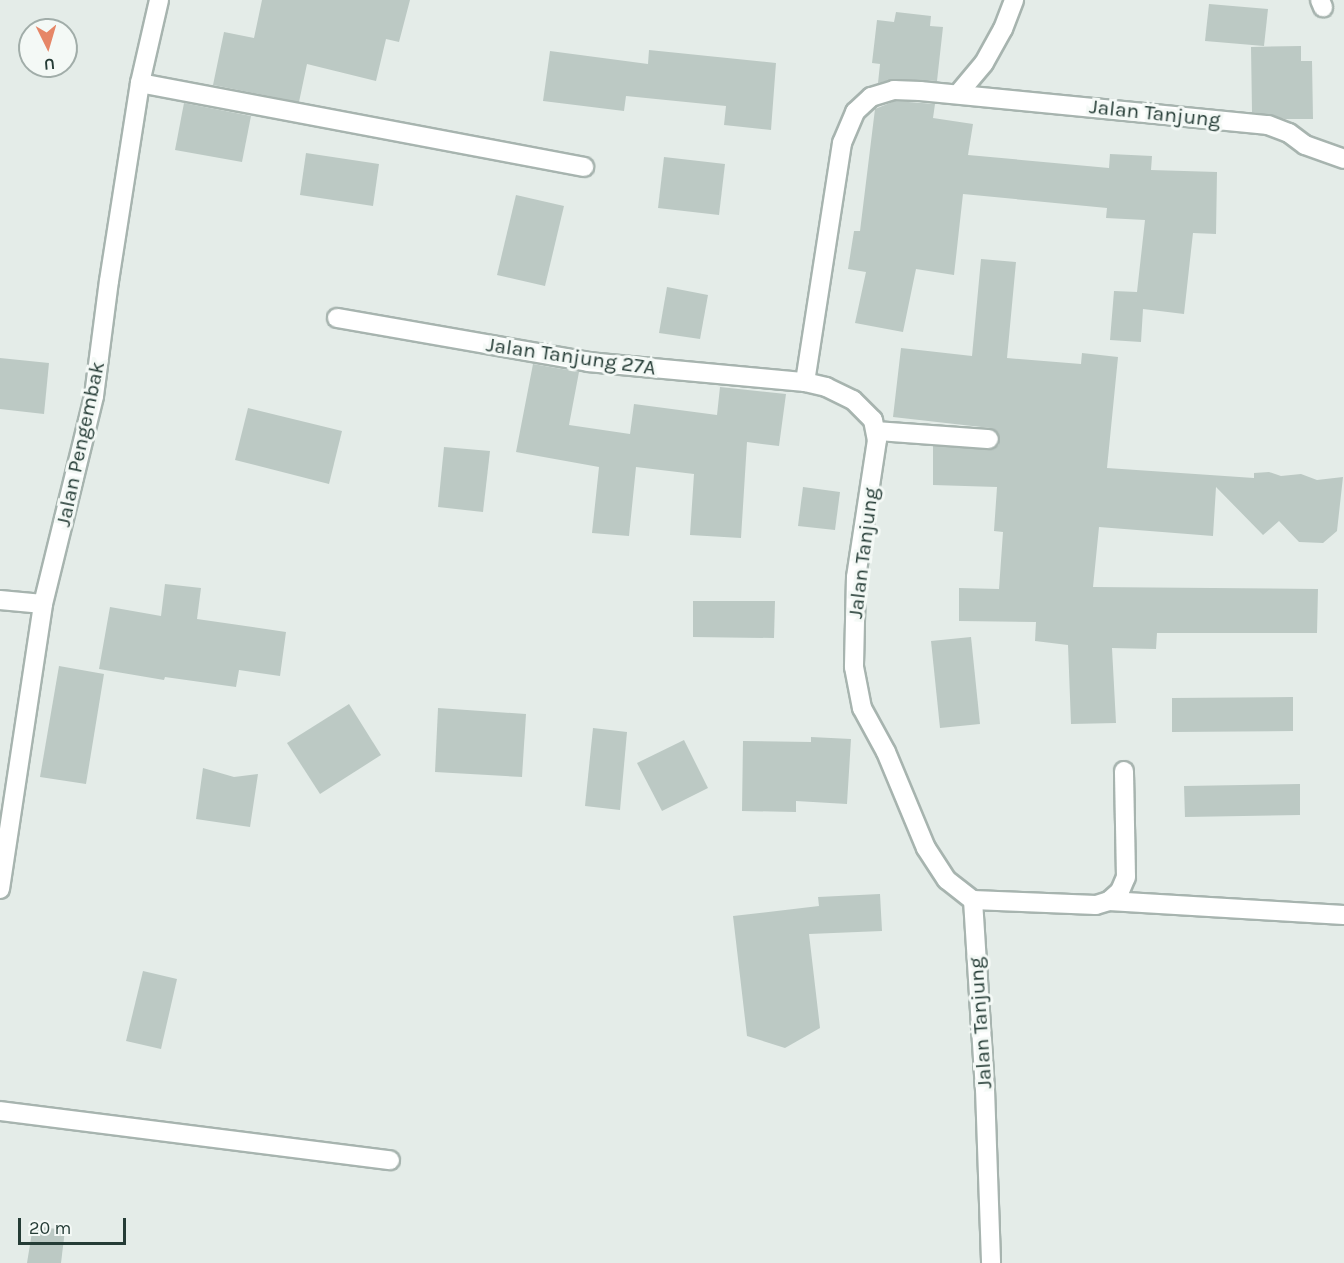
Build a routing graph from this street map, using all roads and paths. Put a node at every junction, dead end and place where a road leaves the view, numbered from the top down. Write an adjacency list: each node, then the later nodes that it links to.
1 (159, 0): 3 (street, Jalan Pengembak)
2 (1014, 0): 4 (street)
3 (140, 83): 6 (street); 12 (street, Jalan Pengembak)
4 (958, 94): 5 (street, Jalan Tanjung); 8 (street, Jalan Tanjung)
5 (1344, 159)
6 (584, 167)
7 (337, 318): 8 (street, Jalan Tanjung 27A)
8 (805, 382): 9 (street)
9 (877, 431): 10 (street); 16 (street, Jalan Tanjung)
10 (989, 439)
11 (0, 600): 12 (street)
12 (43, 604): 14 (street, Jalan Pengembak)
13 (1124, 771): 17 (street)
14 (2, 860): 15 (street, Jalan Pengembak)
15 (0, 889)
16 (973, 900): 17 (street); 21 (street, Jalan Tanjung)
17 (1109, 901): 18 (street)
18 (1344, 915)
19 (0, 1111): 20 (street)
20 (390, 1160)
21 (991, 1263)

